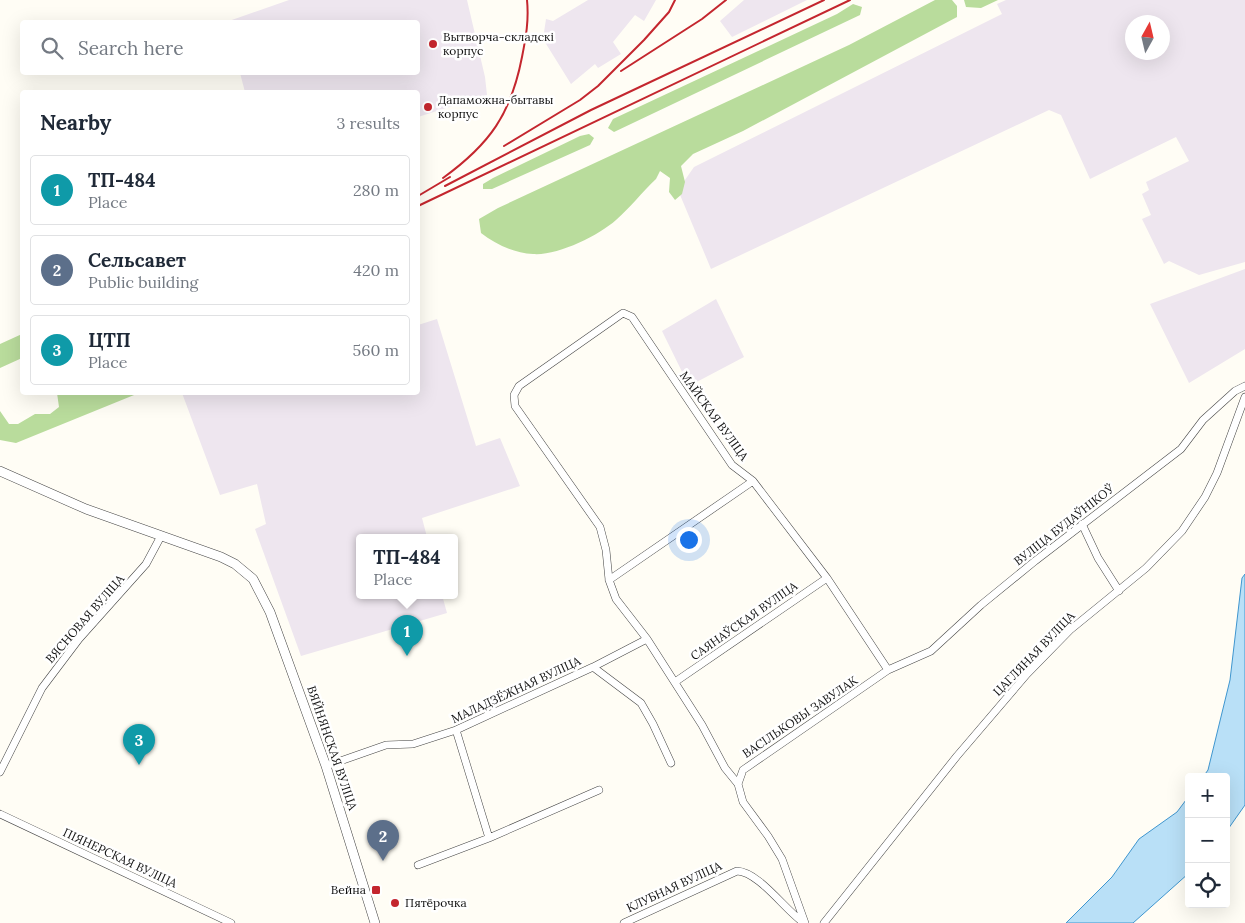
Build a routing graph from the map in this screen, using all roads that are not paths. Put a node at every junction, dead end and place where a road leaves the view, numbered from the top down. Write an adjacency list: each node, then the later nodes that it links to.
1 (1245, 386): 5 (street, ВУЛІЦА БУДАЎНІКОЎ)
2 (1245, 397): 9 (street, ЦАГЛЯНАЯ ВУЛІЦА)
3 (0, 470): 6 (street, ВЯЙНЯНСКАЯ ВУЛІЦА)
4 (753, 481): 7 (street, МАЙСКАЯ ВУЛІЦА); 8 (street); 8 (street, МАЙСКАЯ ВУЛІЦА)
5 (1082, 524): 9 (street); 12 (street, ВУЛІЦА БУДАЎНІКОЎ)
6 (161, 536): 16 (street, ВЯЙНЯНСКАЯ ВУЛІЦА); 17 (street, ВЯСНОВАЯ ВУЛІЦА)
7 (827, 578): 12 (street, МАЙСКАЯ ВУЛІЦА); 13 (street, САЯНАЎСКАЯ ВУЛІЦА)
8 (609, 580): 10 (street)
9 (1119, 590): 27 (street, ЦАГЛЯНАЯ ВУЛІЦА)
10 (647, 639): 11 (street); 13 (street)
11 (593, 667): 14 (street, МАЛАДЗЁЖНАЯ ВУЛІЦА); 15 (street, МАЛАДЗЁЖНАЯ ВУЛІЦА)
12 (888, 670): 18 (street, ВАСІЛЬКОВЫ ЗАВУЛАК)
13 (675, 682): 18 (street)
14 (456, 730): 16 (street, МАЛАДЗЁЖНАЯ ВУЛІЦА); 21 (street)
15 (671, 763)
16 (326, 766): 24 (street, ВЯЙНЯНСКАЯ ВУЛІЦА)
17 (0, 772)
18 (738, 784): 26 (street)
19 (599, 790): 21 (street)
20 (0, 814): 23 (street, ПІЯНЕРСКАЯ ВУЛІЦА)
21 (489, 838): 22 (street)
22 (418, 865)
23 (231, 923)
24 (375, 923)
25 (624, 923): 26 (street, КЛУБНАЯ ВУЛІЦА)
26 (804, 923)
27 (824, 923)

